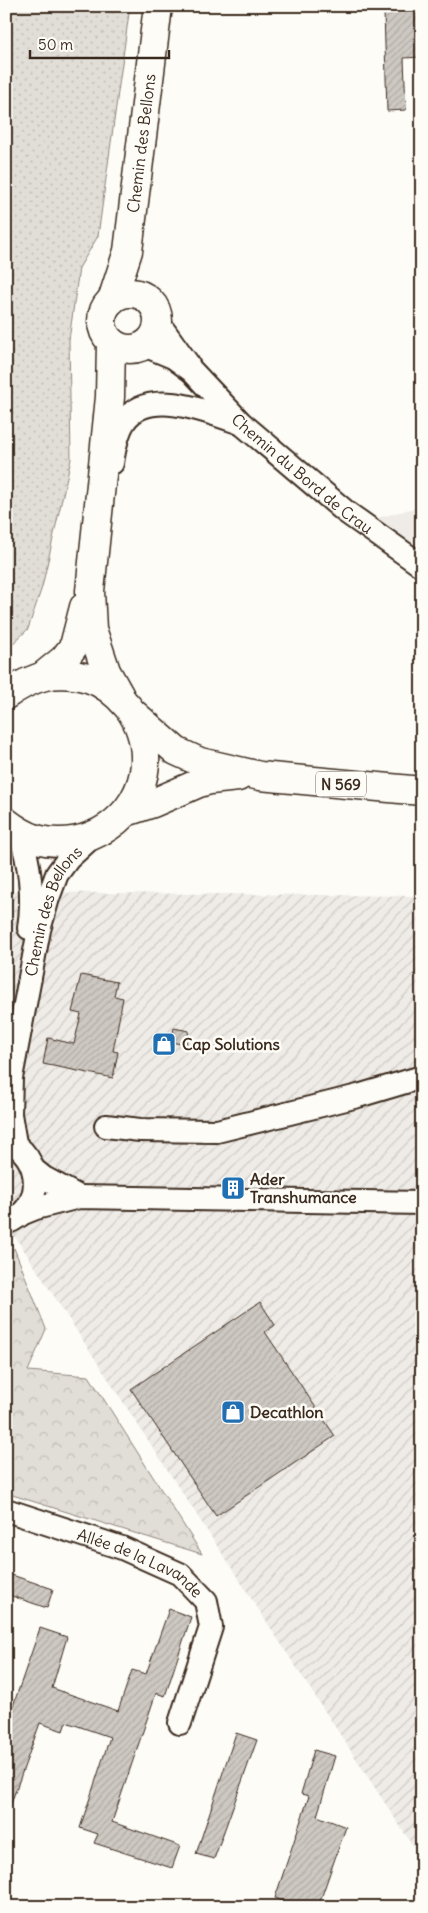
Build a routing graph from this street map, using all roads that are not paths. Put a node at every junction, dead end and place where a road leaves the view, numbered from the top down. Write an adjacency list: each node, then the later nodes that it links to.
1 (158, 6): 2 (main road, Chemin des Bellons)
2 (128, 250): 3 (main road, Chemin des Bellons); 4 (main road, Chemin des Bellons)
3 (140, 295): 4 (main road); 5 (main road)
4 (112, 300): 6 (main road)
5 (157, 321): 6 (main road); 7 (street)
6 (130, 345): 7 (street); 9 (main road)
7 (192, 372): 8 (street, Chemin du Bord de Crau)
8 (241, 423): 9 (street); 10 (street, Chemin du Bord de Crau)
9 (99, 504): 11 (main road)
10 (422, 566)
11 (90, 591): 12 (main road); 14 (main road)
12 (43, 676): 13 (main road); 14 (main road)
13 (6, 695)
14 (127, 706): 15 (main road, N 569); 17 (main road)
15 (260, 776): 16 (main road, N 569); 17 (main road, N 569)
16 (422, 791)
17 (126, 812): 19 (main road)
18 (13, 826): 19 (main road); 20 (street, Chemin des Bellons)
19 (93, 836): 23 (street, Chemin des Bellons)
20 (6, 1055)
21 (422, 1078): 22 (street)
22 (106, 1126)
23 (11, 1142): 24 (street)
24 (34, 1170): 25 (street); 27 (street)
25 (79, 1197): 26 (street); 27 (street)
26 (422, 1203)
27 (11, 1221)
28 (6, 1510): 29 (street, Allée de la Lavande)
29 (180, 1723)

